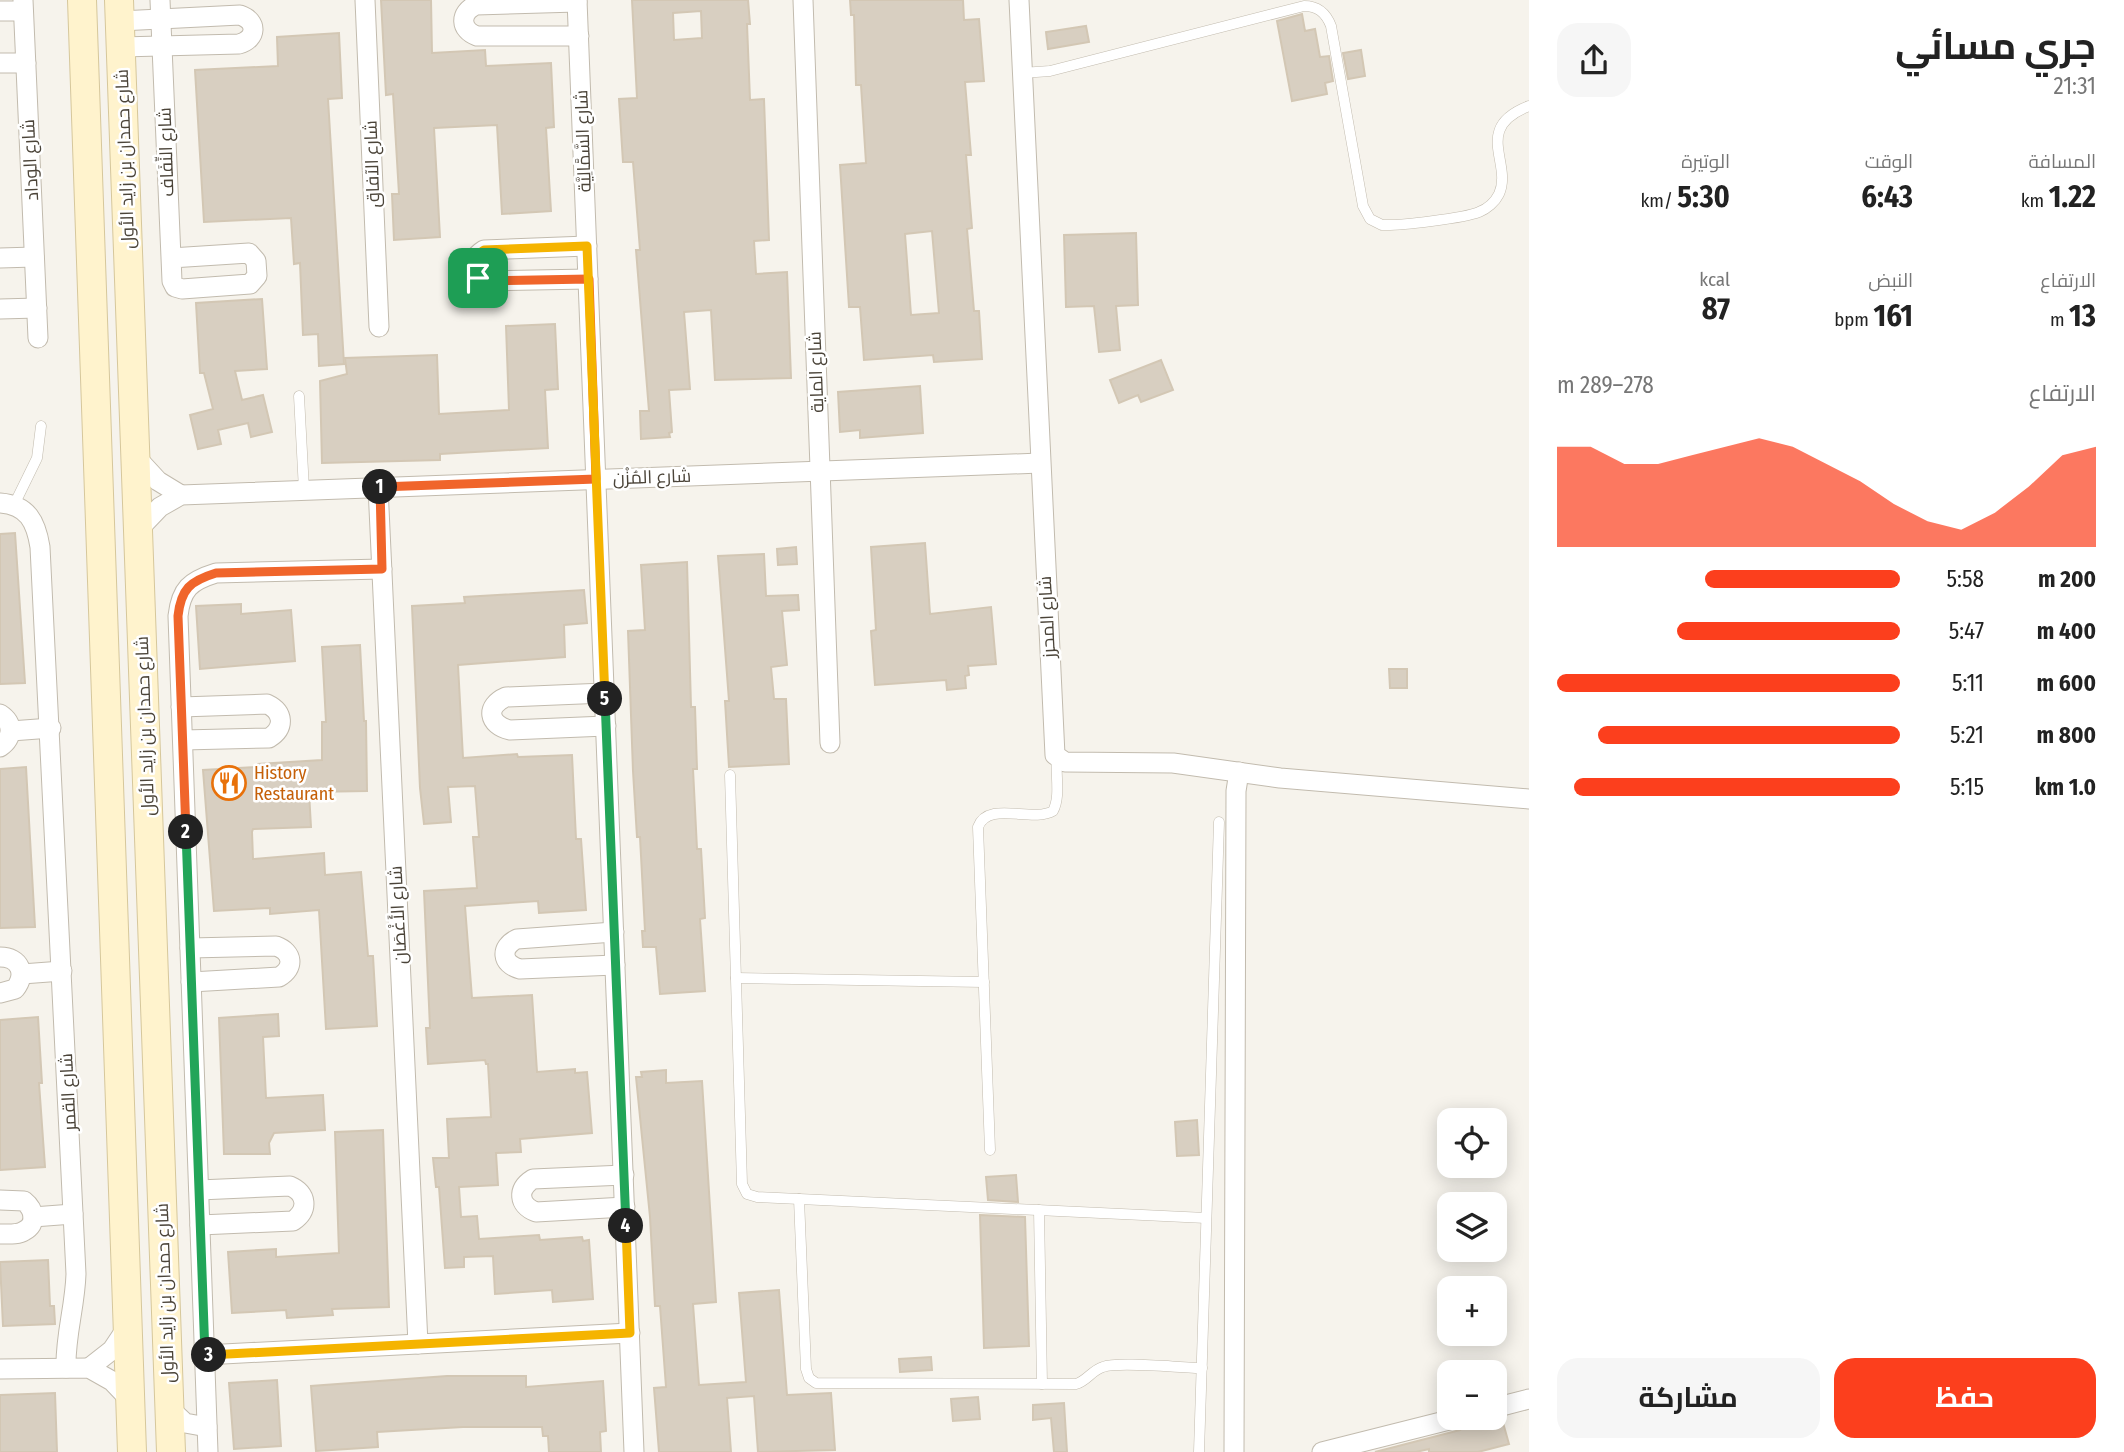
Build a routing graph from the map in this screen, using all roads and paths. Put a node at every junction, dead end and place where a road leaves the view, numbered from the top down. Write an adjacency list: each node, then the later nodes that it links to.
1 (82, 0): 71 (main road)
2 (365, 0): 23 (street, شارع الآفاق)
3 (803, 0): 29 (street, شارع الماية)
4 (1019, 0): 14 (street, شارع المحرز)
5 (577, 1): 10 (street, شارع السَّمَّالِيَّة); 10 (street, شارع السَّمَّالِيَّة)
6 (23, 5): 8 (street, شارع الوداد); 12 (street, شارع الوداد)
7 (160, 9): 9 (street); 11 (street, شارع النِّفَاف); 11 (street)
8 (0, 11)
9 (120, 22): 11 (street); 27 (main road, شارع حمدان بن زايد الأول)
10 (579, 36): 16 (street, شارع السَّمَّالِيَّة)
11 (162, 46): 19 (street, شارع النِّفَاف)
12 (26, 62): 13 (street); 17 (street, شارع الوداد)
13 (0, 63)
14 (1022, 73): 15 (lane); 28 (street, شارع المحرز)
15 (1529, 106)
16 (587, 246): 20 (street, شارع السَّمَّالِيَّة); 20 (street)
17 (34, 257): 18 (street); 21 (street, شارع الوداد)
18 (0, 258)
19 (171, 258)
20 (589, 279): 30 (street, شارع السَّمَّالِيَّة)
21 (37, 308): 22 (street); 24 (street, شارع الوداد)
22 (0, 309)
23 (379, 327)
24 (38, 338)
25 (299, 396): 32 (lane)
26 (41, 426): 34 (lane, شارع القمر)
27 (135, 456): 33 (street); 35 (main road, شارع حمدان بن زايد الأول)
28 (1040, 463): 29 (street, شارع المُزْن); 44 (street, شارع المحرز)
29 (820, 471): 30 (street, شارع المُزْن); 43 (street, شارع الماية)
30 (596, 479): 31 (street, شارع المُزْن); 37 (street, شارع السَّمَّالِيَّة)
31 (378, 487): 32 (street, شارع المُزْن); 36 (street, شارع الأَغْصَان)
32 (304, 490): 33 (street, شارع المُزْن)
33 (181, 495): 35 (street)
34 (7, 504): 40 (street, شارع القمر)
35 (138, 530): 83 (main road, شارع حمدان بن زايد الأول)
36 (382, 569): 38 (street); 73 (street, شارع الأَغْصَان)
37 (605, 693): 39 (street, شارع السَّمَّالِيَّة); 39 (street)
38 (181, 707): 42 (street); 42 (street)
39 (606, 726): 49 (street, شارع السَّمَّالِيَّة)
40 (51, 728): 41 (street); 53 (street, شارع القمر)
41 (4, 731)
42 (183, 740): 50 (street)
43 (830, 743)
44 (1056, 757): 45 (street); 57 (lane)
45 (1239, 772): 47 (street); 91 (street)
46 (730, 775): 55 (lane)
47 (1529, 799)
48 (1219, 822): 68 (lane)
49 (614, 932): 52 (street, شارع السَّمَّالِيَّة); 52 (street)
50 (190, 948): 56 (street); 56 (street)
51 (0, 957): 54 (street)
52 (615, 965): 60 (street, شارع السَّمَّالِيَّة)
53 (62, 971): 54 (street); 66 (street, شارع القمر)
54 (22, 974): 58 (street)
55 (736, 978): 57 (lane); 62 (lane)
56 (191, 982): 61 (street)
57 (984, 982): 59 (lane)
58 (0, 993)
59 (990, 1150)
60 (624, 1175): 64 (street, شارع السَّمَّالِيَّة); 64 (street)
61 (199, 1190): 69 (street); 69 (street)
62 (799, 1199): 65 (lane); 79 (lane)
63 (0, 1200): 67 (street)
64 (625, 1207): 72 (street, شارع السَّمَّالِيَّة)
65 (1039, 1210): 68 (lane); 79 (lane)
66 (74, 1214): 67 (street); 75 (street, شارع القمر)
67 (33, 1217): 70 (street)
68 (1206, 1218): 77 (lane)
69 (200, 1225): 74 (street)
70 (0, 1234)
71 (128, 1325): 76 (street); 81 (main road)
72 (630, 1333): 73 (street); 89 (street, شارع السَّمَّالِيَّة)
73 (418, 1344): 74 (street)
74 (205, 1355): 85 (street)
75 (66, 1368): 76 (street); 78 (street)
76 (89, 1368): 81 (street)
77 (1202, 1368): 79 (lane); 90 (lane)
78 (0, 1369)
79 (1042, 1384)
80 (1529, 1399): 82 (street)
81 (131, 1401): 87 (main road)
82 (1507, 1405)
83 (169, 1408): 85 (street); 88 (main road, شارع حمدان بن زايد الأول)
84 (1437, 1423): 92 (street)
85 (207, 1427): 86 (street)
86 (206, 1451)
87 (132, 1452)
88 (171, 1452)
89 (634, 1452)
90 (1199, 1452)
91 (1234, 1452)
92 (1322, 1452)

